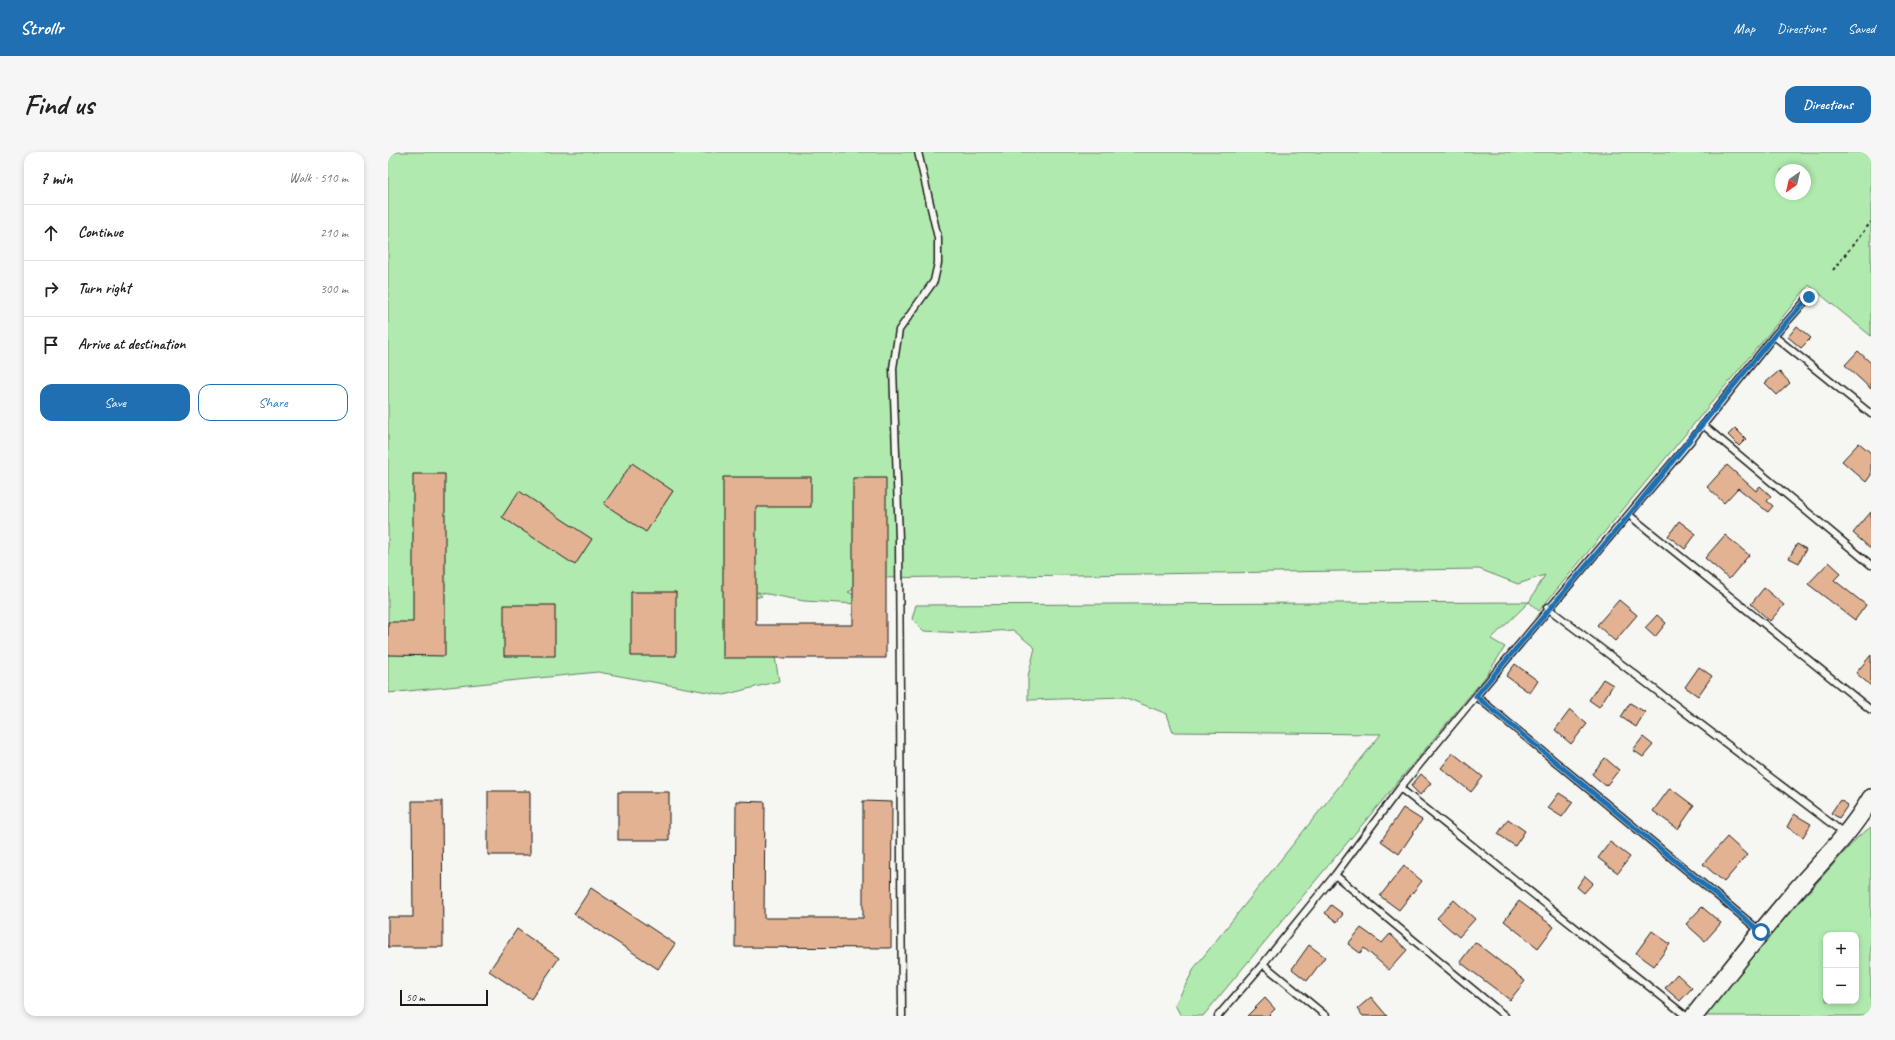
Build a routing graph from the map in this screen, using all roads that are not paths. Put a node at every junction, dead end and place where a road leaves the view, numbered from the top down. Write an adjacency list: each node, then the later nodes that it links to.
1 (918, 152): 17 (lane)
2 (1809, 297): 3 (lane)
3 (1774, 336): 4 (lane); 5 (lane)
4 (1871, 414)
5 (1703, 425): 6 (lane); 7 (lane)
6 (1629, 515): 8 (lane); 10 (lane)
7 (1871, 565)
8 (1548, 608): 9 (lane); 13 (lane)
9 (1476, 696): 11 (lane); 15 (lane)
10 (1871, 710)
11 (1400, 788): 14 (lane); 21 (lane)
12 (1871, 798): 13 (street)
13 (1845, 834): 15 (street)
14 (1335, 875): 16 (lane); 20 (lane)
15 (1761, 932): 22 (street)
16 (1263, 964): 18 (lane); 19 (lane)
17 (902, 1016)
18 (1218, 1016)
19 (1326, 1016)
20 (1505, 1016)
21 (1686, 1016)
22 (1694, 1016)

